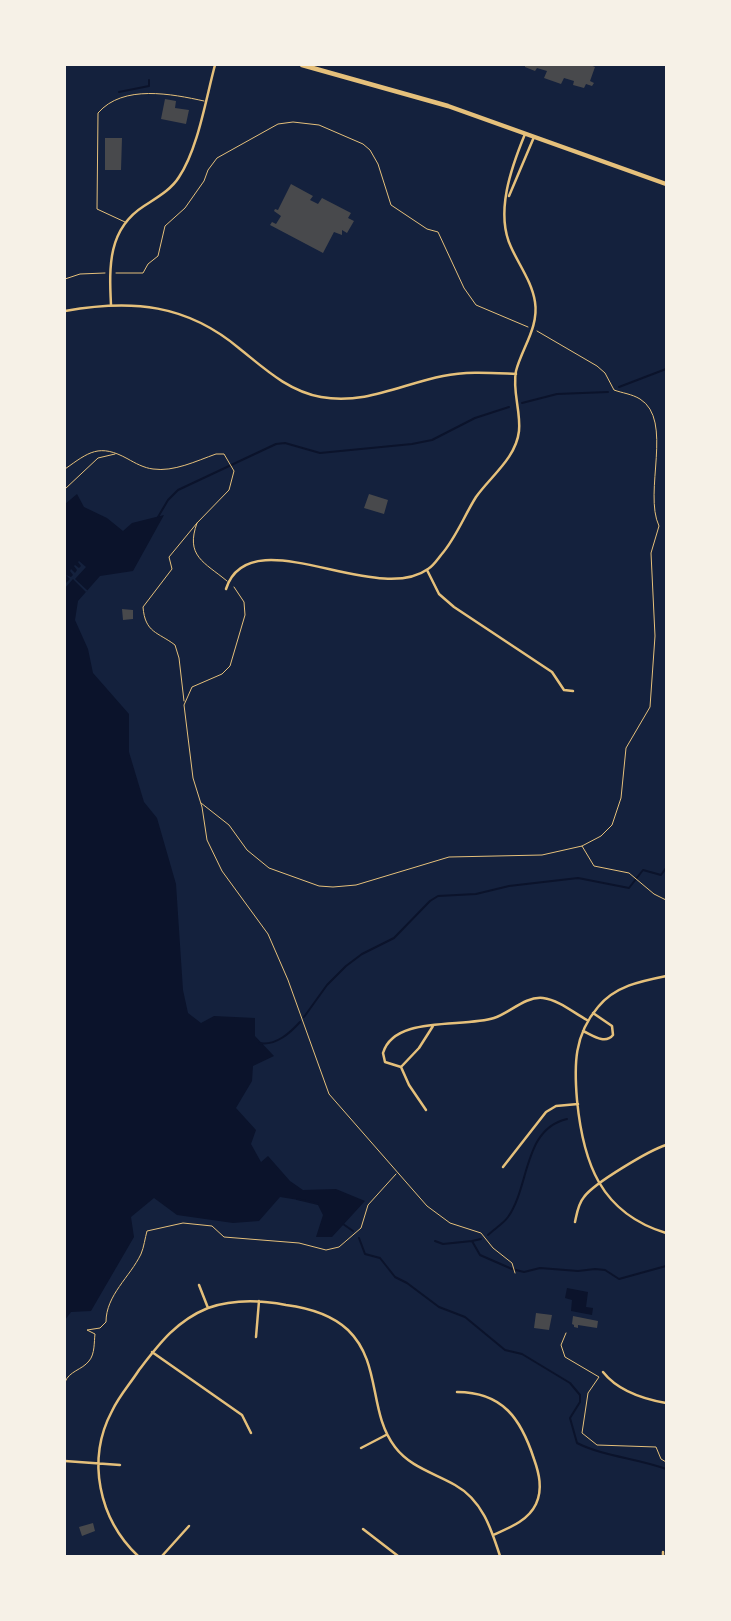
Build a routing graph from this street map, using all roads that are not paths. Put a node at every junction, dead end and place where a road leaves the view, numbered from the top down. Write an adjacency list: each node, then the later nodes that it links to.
1 (215, 65): 3 (street)
2 (302, 65): 4 (main road)
3 (205, 101): 8 (street); 8 (lane)
4 (526, 133): 5 (main road); 7 (street)
5 (534, 136): 6 (main road); 7 (street)
6 (666, 184)
7 (507, 199): 11 (street)
8 (125, 222): 9 (street)
9 (111, 305): 10 (street); 11 (street)
10 (65, 311)
11 (516, 374): 12 (street)
12 (427, 570): 13 (street); 14 (street)
13 (226, 589)
14 (573, 691)
15 (666, 976): 16 (street)
16 (593, 1013): 17 (street); 19 (street)
17 (587, 1020): 18 (street); 19 (street)
18 (434, 1026): 20 (street); 20 (street)
19 (583, 1031): 21 (street)
20 (401, 1067): 22 (street)
21 (578, 1104): 24 (street); 25 (street)
22 (426, 1110)
23 (666, 1145): 25 (street)
24 (503, 1167)
25 (600, 1184): 26 (street); 27 (street)
26 (575, 1222)
27 (666, 1233)
28 (199, 1285): 30 (street)
29 (260, 1301): 30 (street); 31 (street); 37 (street)
30 (208, 1308): 32 (street)
31 (256, 1337)
32 (152, 1352): 36 (street); 40 (street)
33 (603, 1372): 35 (street)
34 (457, 1392): 44 (street)
35 (666, 1403)
36 (251, 1433)
37 (386, 1435): 38 (street); 44 (street)
38 (361, 1448)
39 (65, 1461): 40 (street)
40 (99, 1462): 41 (street); 45 (street)
41 (120, 1465)
42 (189, 1526): 46 (street)
43 (363, 1529): 47 (street)
44 (493, 1534): 48 (street)
45 (138, 1556)
46 (162, 1556)
47 (398, 1556)
48 (500, 1556)

